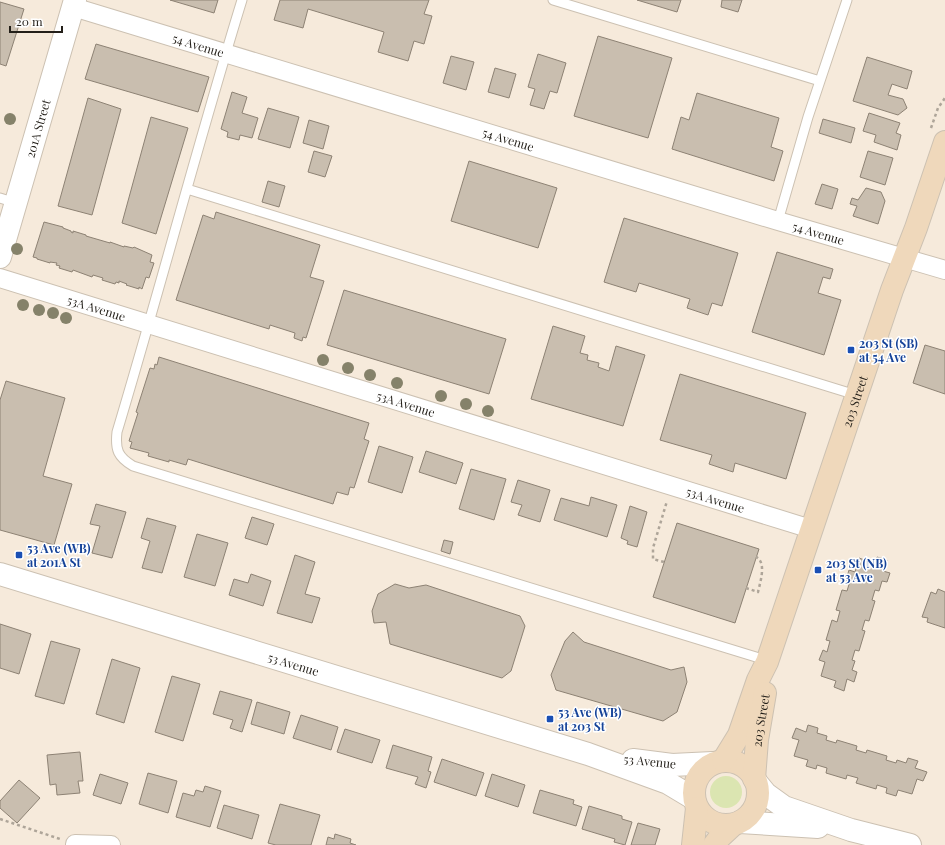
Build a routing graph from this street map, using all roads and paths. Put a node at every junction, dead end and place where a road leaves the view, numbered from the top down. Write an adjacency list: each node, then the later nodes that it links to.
1 (242, 0): 5 (lane)
2 (553, 0): 6 (lane)
3 (847, 0): 6 (lane)
4 (74, 3): 5 (street, 54 Avenue); 9 (street, 201A Street)
5 (225, 53): 8 (lane); 10 (street, 54 Avenue)
6 (820, 81): 10 (lane)
7 (945, 142): 12 (main road, 203 Street)
8 (187, 189): 15 (lane); 16 (lane)
9 (8, 200): 11 (street, 201A Street)
10 (778, 221): 12 (street, 54 Avenue)
11 (0, 257)
12 (904, 258): 13 (street, 54 Avenue); 16 (main road, 203 Street)
13 (945, 270)
14 (0, 278): 15 (street, 53A Avenue)
15 (149, 325): 18 (street, 53A Avenue); 23 (lane)
16 (857, 395): 18 (main road, 203 Street)
17 (667, 501): 20 (path)
18 (812, 530): 23 (main road, 203 Street)
19 (756, 557): 22 (path)
20 (664, 562)
21 (0, 574): 24 (street, 53 Avenue)
22 (746, 588)
23 (767, 662): 25 (main road, 203 Street); 26 (main road, 203 Street)
24 (588, 754): 25 (street, 53 Avenue); 27 (street, 53 Avenue)
25 (718, 762): 26 (main road); 27 (main road)
26 (755, 781): 29 (main road); 30 (street)
27 (695, 803): 29 (main road); 33 (main road)
28 (0, 819): 31 (path)
29 (737, 823): 30 (street); 34 (main road)
30 (851, 830): 35 (street)
31 (75, 844): 32 (street)
32 (110, 845)
33 (693, 845)
34 (714, 845)
35 (910, 845)

